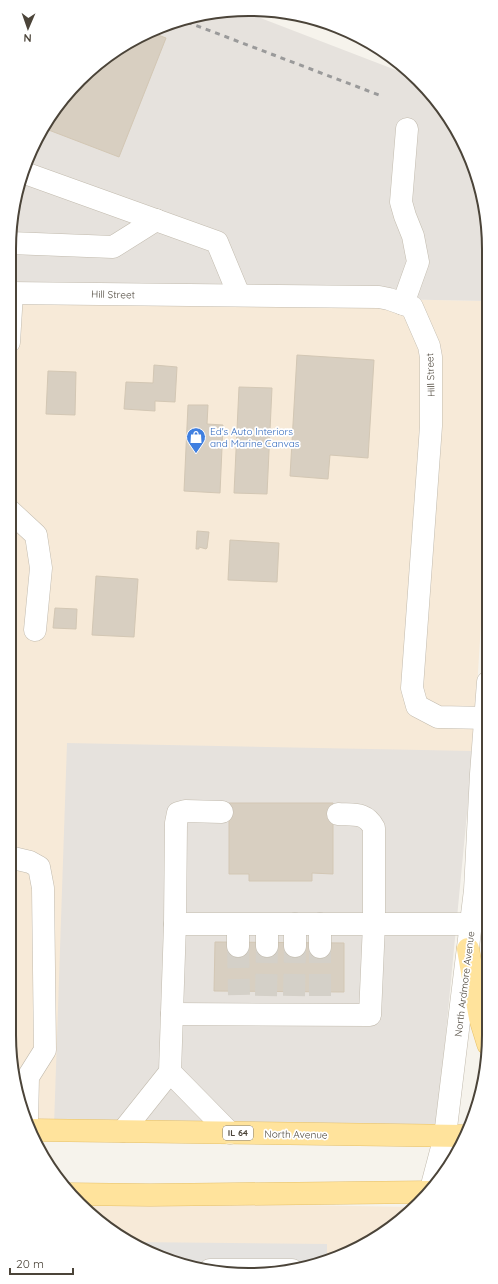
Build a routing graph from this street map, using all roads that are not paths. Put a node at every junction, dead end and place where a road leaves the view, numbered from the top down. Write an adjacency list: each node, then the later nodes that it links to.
1 (407, 129): 7 (street)
2 (28, 174): 3 (street)
3 (156, 220): 4 (street); 6 (street)
4 (16, 243)
5 (16, 293): 6 (street, Hill Street)
6 (239, 295): 7 (street, Hill Street)
7 (403, 304): 10 (street, Hill Street)
8 (16, 517): 9 (street)
9 (35, 630)
10 (482, 718)
11 (482, 765): 15 (street, North Ardmore Avenue)
12 (222, 812): 16 (street)
13 (338, 814): 20 (street)
14 (16, 859): 29 (street)
15 (482, 868): 21 (street, North Ardmore Avenue)
16 (175, 924): 17 (street); 26 (street)
17 (267, 924): 18 (street); 22 (street)
18 (295, 924): 19 (street); 23 (street)
19 (320, 924): 20 (street); 24 (street)
20 (374, 924): 21 (street); 26 (street)
21 (471, 924): 25 (street, North Ardmore Avenue)
22 (267, 946)
23 (295, 946)
24 (320, 947)
25 (468, 949): 27 (main road); 33 (street, North Ardmore Avenue)
26 (172, 1014): 28 (street)
27 (482, 1024)
28 (170, 1072): 31 (street); 32 (street)
29 (27, 1107)
30 (37, 1130): 31 (main road, North Avenue / IL 64)
31 (123, 1131): 32 (main road, North Avenue / IL 64)
32 (230, 1133): 33 (main road, North Avenue / IL 64)
33 (454, 1136): 34 (street, North Ardmore Avenue)
34 (440, 1168)
35 (421, 1192): 36 (main road)
36 (79, 1194)

